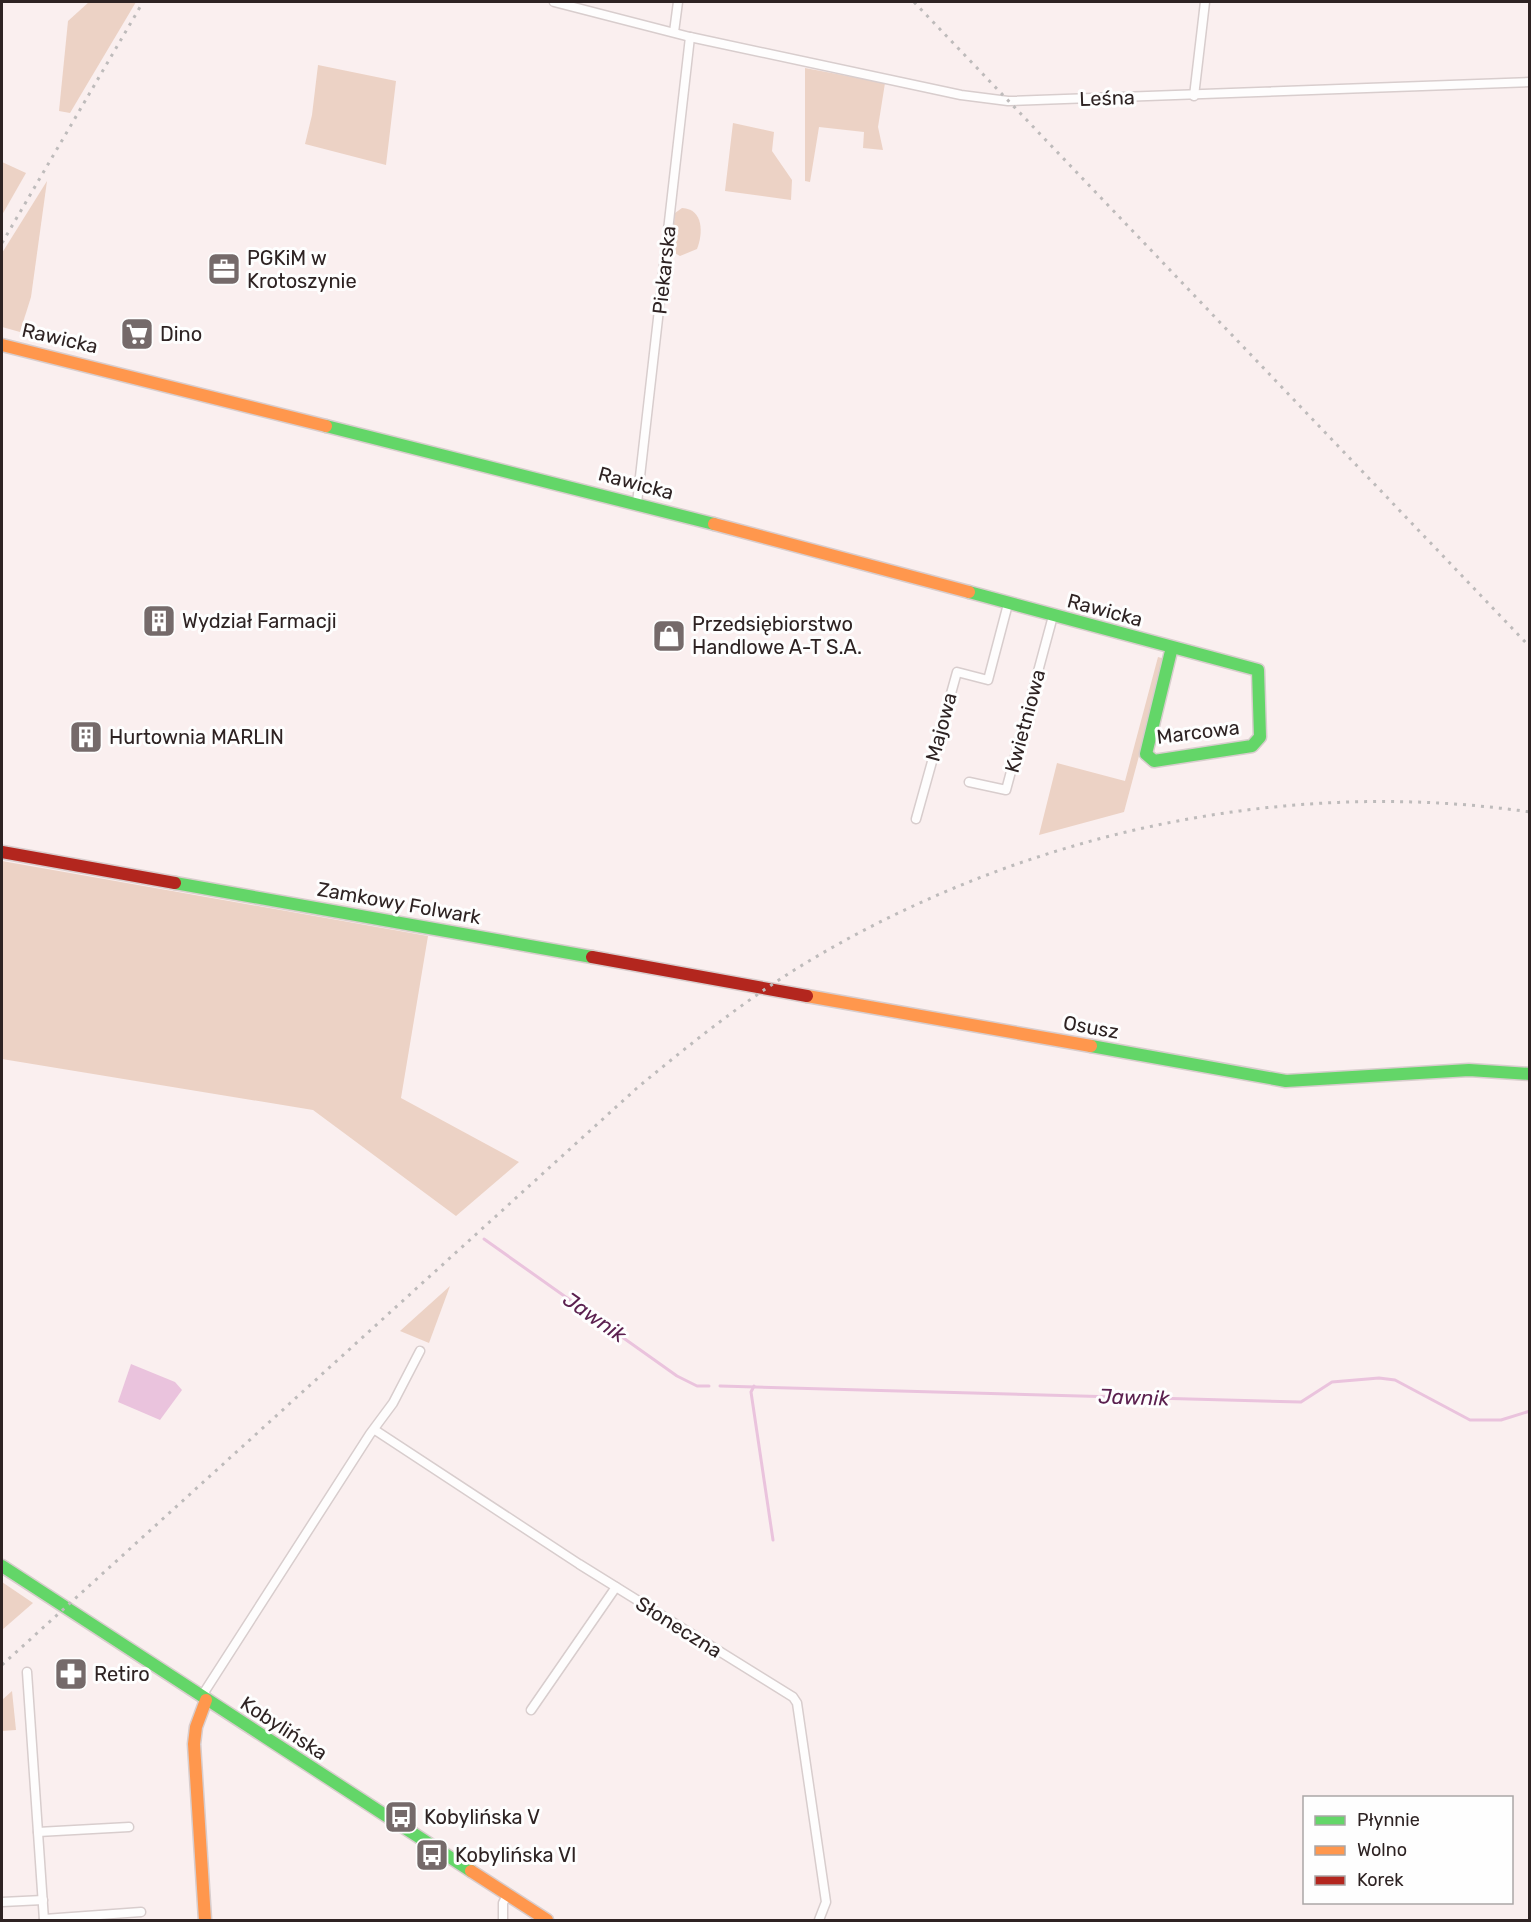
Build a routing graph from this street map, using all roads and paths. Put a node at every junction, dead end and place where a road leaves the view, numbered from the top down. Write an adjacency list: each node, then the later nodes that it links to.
1 (554, 2): 4 (street, Leśna)
2 (678, 2): 4 (street)
3 (1205, 2): 7 (street)
4 (674, 32): 5 (street, Leśna)
5 (690, 37): 7 (street, Leśna); 9 (street, Piekarska)
6 (1530, 82): 7 (street, Leśna)
7 (1194, 96)
8 (2, 345): 9 (street, Rawicka)
9 (637, 503): 10 (street, Rawicka)
10 (1008, 604): 11 (street, Rawicka); 15 (street, Majowa)
11 (1053, 616): 12 (street, Rawicka); 14 (street, Kwietniowa)
12 (1172, 647): 13 (street, Rawicka); 13 (street, Marcowa)
13 (1258, 670)
14 (969, 782)
15 (916, 819)
16 (2, 852): 17 (street, Zamkowy Folwark)
17 (789, 993): 18 (street, Osusz)
18 (1530, 1074)
19 (420, 1351): 20 (street)
20 (375, 1430): 22 (street, Słoneczna); 24 (street)
21 (2, 1566): 24 (street, Kobylińska)
22 (616, 1587): 25 (street); 36 (street, Słoneczna)
23 (27, 1672): 27 (street)
24 (206, 1700): 28 (street, Kobylińska); 33 (street)
25 (531, 1710)
26 (129, 1827): 27 (street)
27 (38, 1832): 29 (street)
28 (507, 1895): 34 (street); 35 (street, Kobylińska)
29 (43, 1899): 30 (street); 32 (street)
30 (2, 1902)
31 (141, 1912): 32 (street)
32 (44, 1919)
33 (205, 1920)
34 (503, 1920)
35 (547, 1920)
36 (819, 1920)

